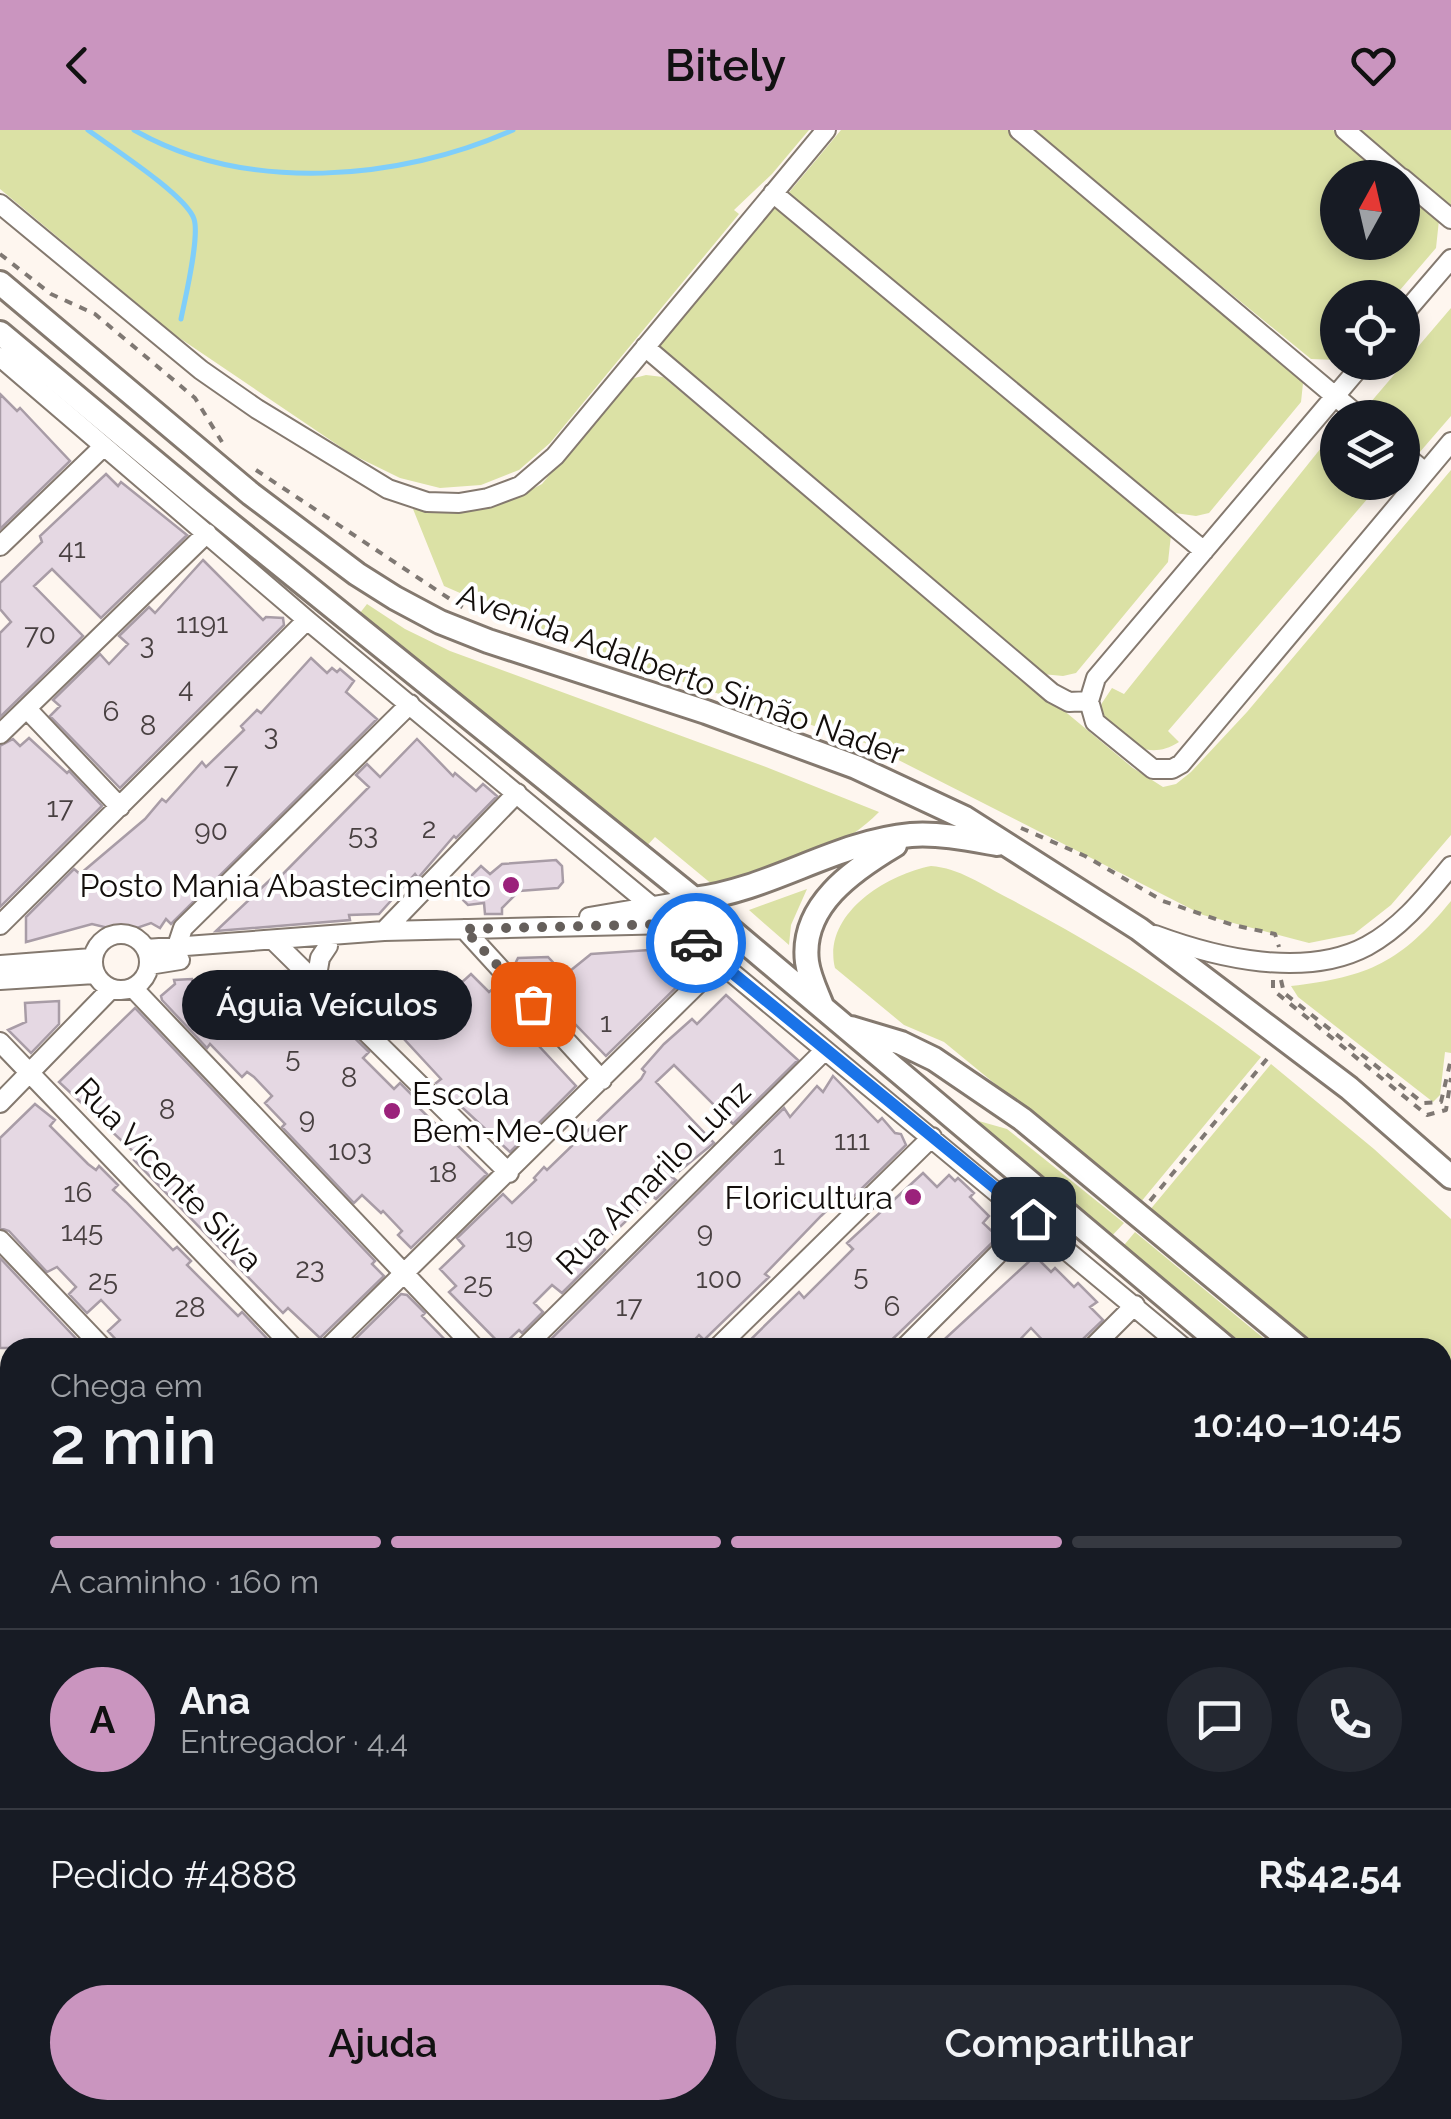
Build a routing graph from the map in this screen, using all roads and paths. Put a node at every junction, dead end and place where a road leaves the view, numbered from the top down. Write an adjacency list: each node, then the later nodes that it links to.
1 (826, 130): 5 (street)
2 (1019, 130): 16 (street)
3 (1344, 130): 4 (street)
4 (1380, 160)
5 (774, 193): 13 (street); 24 (street)
6 (1420, 193): 8 (street)
7 (0, 204): 13 (street)
8 (1451, 219)
9 (1451, 259): 11 (street)
10 (0, 282): 33 (main road, Avenida Adalberto Simão Nader)
11 (1420, 295)
12 (0, 333): 35 (main road)
13 (645, 347): 26 (street)
14 (1, 358): 19 (street)
15 (1349, 380): 16 (street)
16 (1335, 396): 17 (street); 24 (street)
17 (1340, 400)
18 (1451, 442): 21 (street)
19 (104, 446): 22 (street); 23 (street)
20 (1420, 467): 21 (street)
21 (1426, 472): 26 (street)
22 (207, 532): 25 (street); 28 (street)
23 (0, 546)
24 (1204, 550): 26 (street)
25 (307, 620): 27 (street); 31 (street)
26 (1089, 701)
27 (410, 704): 30 (street); 45 (street)
28 (27, 708): 29 (street); 31 (street)
29 (0, 734)
30 (518, 793): 36 (street); 42 (street)
31 (120, 807): 38 (street)
32 (911, 836): 33 (main road); 35 (main road); 55 (main road)
33 (1015, 848): 41 (main road, Avenida Adalberto Simão Nader)
34 (1451, 866): 48 (street)
35 (703, 906): 36 (street); 37 (street); 55 (main road)
36 (650, 907): 37 (street); 39 (street)
37 (672, 924): 39 (street); 47 (street)
38 (0, 925)
39 (524, 928): 40 (street)
40 (464, 929): 42 (street); 44 (street); 62 (street)
41 (1139, 929): 48 (street); 57 (main road, Avenida Adalberto Simão Nader)
42 (384, 931): 43 (street)
43 (279, 945): 44 (street); 45 (street); 52 (street)
44 (328, 946): 52 (street)
45 (173, 955): 46 (street)
46 (148, 957): 50 (street); 53 (street)
47 (721, 961): 59 (street); 62 (street)
48 (1272, 961): 61 (path)
49 (0, 965): 50 (street)
50 (93, 966): 51 (street); 54 (street)
51 (0, 980)
52 (316, 980): 65 (street)
53 (133, 988): 54 (street); 70 (street)
54 (111, 989): 60 (street)
55 (824, 1010): 56 (main road)
56 (843, 1026): 67 (main road); 81 (main road)
57 (1284, 1039): 66 (main road, Avenida Adalberto Simão Nader); 67 (path)
58 (0, 1042): 60 (street, Rua Vicente Silva)
59 (825, 1050): 64 (street); 76 (street, Rua Amarilo Lunz)
60 (31, 1073): 63 (street); 73 (street, Rua Vicente Silva)
61 (1451, 1078)
62 (602, 1080): 65 (street)
63 (0, 1103)
64 (932, 1136): 68 (street); 77 (street)
65 (509, 1173): 70 (street)
66 (1451, 1177)
67 (1140, 1214): 82 (main road)
68 (1033, 1219): 71 (street); 78 (street)
69 (0, 1240): 72 (street)
70 (406, 1274): 74 (street); 75 (street)
71 (1135, 1306): 79 (street); 80 (street)
72 (93, 1338)
73 (284, 1338)
74 (339, 1338)
75 (466, 1338)
76 (534, 1338)
77 (728, 1338)
78 (914, 1338)
79 (1102, 1338)
80 (1172, 1338)
81 (1214, 1338)
82 (1287, 1338)

